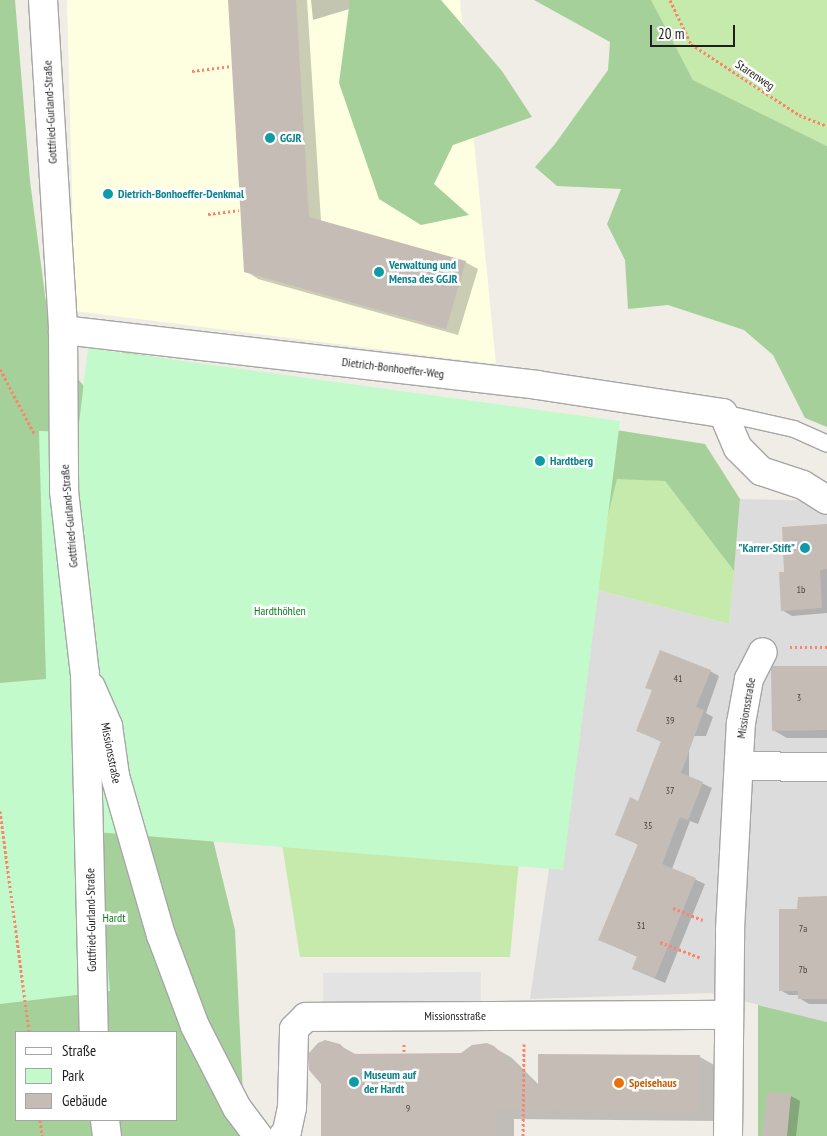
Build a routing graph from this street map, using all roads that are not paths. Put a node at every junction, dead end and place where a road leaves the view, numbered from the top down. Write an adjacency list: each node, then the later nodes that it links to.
1 (43, 0): 2 (street, Gottfried-Gurland-Straße)
2 (63, 330): 3 (street, Dietrich-Bonhoeffer-Weg); 7 (street, Gottfried-Gurland-Straße)
3 (722, 413): 4 (lane, Dietrich-Bonhoeffer-Weg); 5 (street)
4 (827, 444)
5 (827, 500)
6 (763, 652): 8 (street, Missionsstraße)
7 (85, 674): 11 (street, Gottfried-Gurland-Straße); 14 (street, Missionsstraße)
8 (738, 766): 9 (street); 10 (street, Missionsstraße)
9 (827, 767)
10 (729, 1015): 15 (street, Missionsstraße); 16 (street, Missionsstraße)
11 (94, 1031)
12 (104, 1121): 13 (street)
13 (107, 1136)
14 (258, 1136)
15 (283, 1136)
16 (728, 1136)

